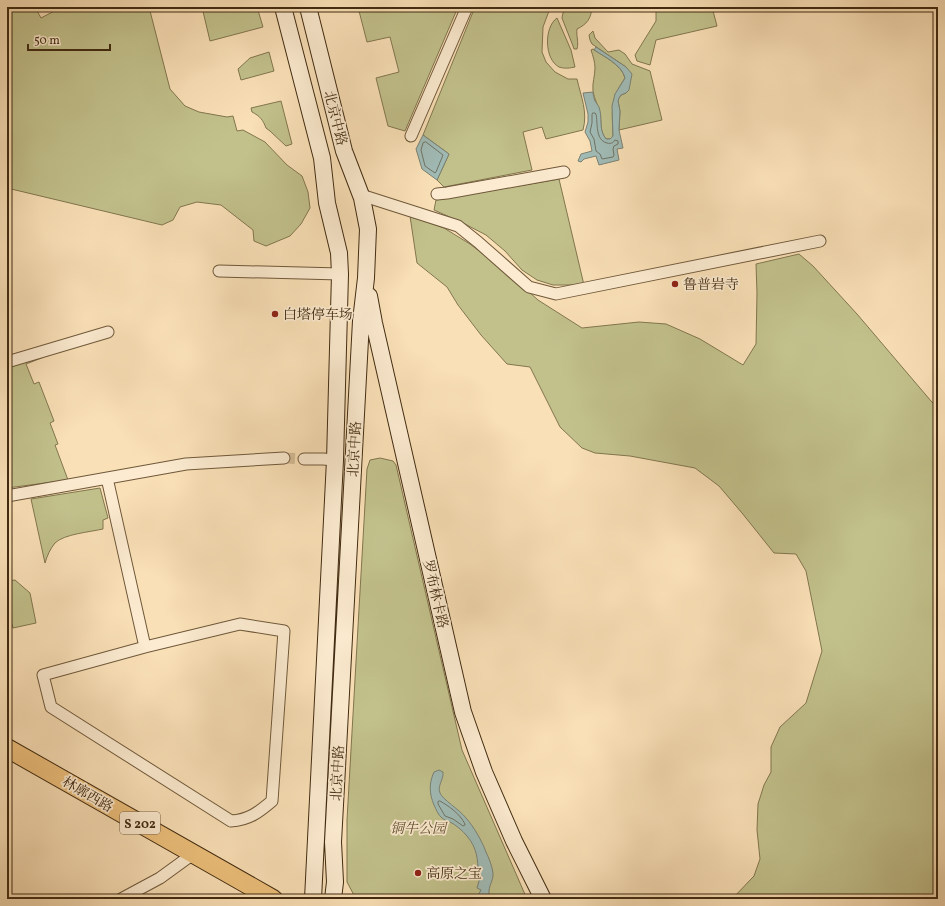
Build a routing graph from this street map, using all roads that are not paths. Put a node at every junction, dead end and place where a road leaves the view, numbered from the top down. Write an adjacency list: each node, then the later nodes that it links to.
1 (283, 7): 10 (main road, 北京中路)
2 (308, 7): 7 (main road, 北京中路)
3 (467, 7): 4 (street)
4 (411, 136)
5 (564, 172): 6 (street)
6 (438, 194)
7 (361, 195): 8 (street); 11 (main road, 北京中路)
8 (820, 241)
9 (219, 271): 10 (street)
10 (340, 274): 16 (main road, 北京中路)
11 (366, 278): 25 (main road, 北京中路); 26 (main road, 罗布林卡路)
12 (108, 332): 13 (street)
13 (7, 362)
14 (284, 458): 17 (street)
15 (304, 459): 16 (street)
16 (334, 460): 24 (main road, 北京中路)
17 (107, 478): 18 (street); 19 (street)
18 (7, 496)
19 (145, 646): 19 (street)
20 (7, 748): 21 (main road, 林廓西路 / S 202)
21 (193, 854): 22 (street); 23 (main road, 林廓西路 / S 202)
22 (121, 899)
23 (273, 899)
24 (313, 899)
25 (333, 899)
26 (543, 899)

